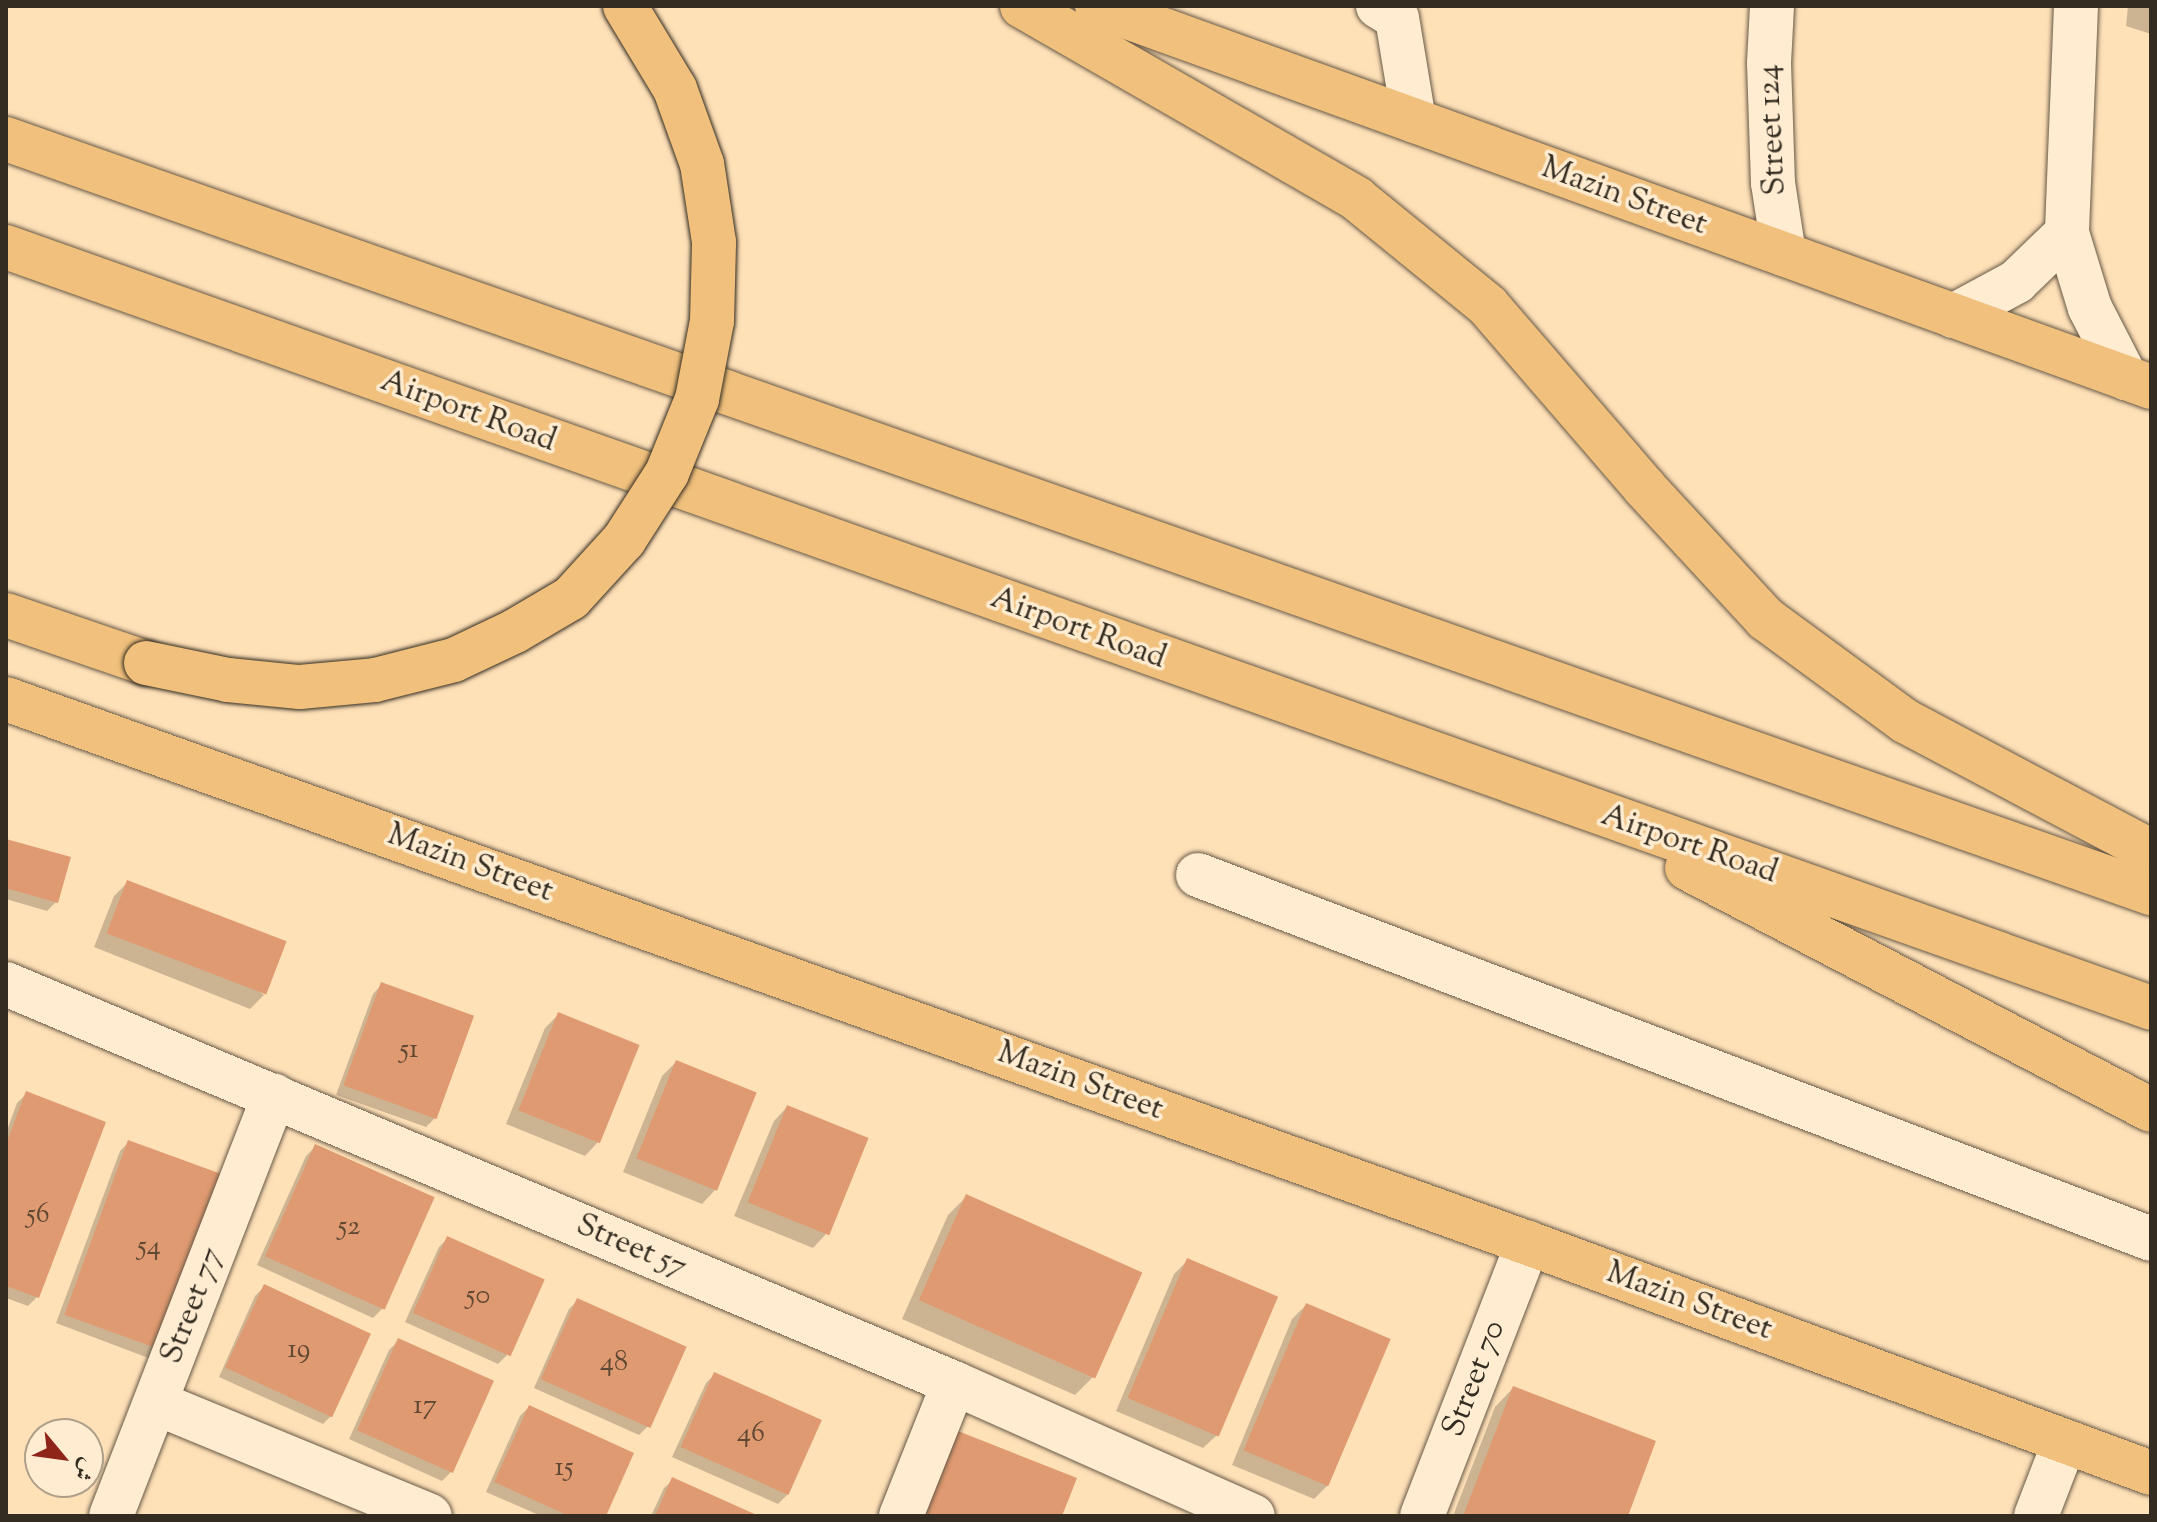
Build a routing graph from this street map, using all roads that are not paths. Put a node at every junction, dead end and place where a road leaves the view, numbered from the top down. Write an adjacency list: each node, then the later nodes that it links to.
1 (625, 6): 14 (main road, bridge)
2 (1022, 6): 17 (main road)
3 (1097, 6): 7 (main road, Mazin Street)
4 (1378, 6): 7 (street)
5 (1772, 6): 11 (street, Street 124)
6 (2076, 6): 9 (street)
7 (1414, 121): 11 (main road, Mazin Street)
8 (6, 139): 19 (main road)
9 (2067, 233): 12 (street); 13 (street)
10 (6, 247): 16 (main road, Airport Road)
11 (1784, 254): 12 (main road, Mazin Street)
12 (1953, 316): 13 (main road, Mazin Street)
13 (2138, 382)
14 (6, 615)
15 (6, 699): 25 (main road, Mazin Street)
16 (1550, 797): 21 (main road, Airport Road); 23 (main road)
17 (2151, 851)
18 (1198, 875): 24 (street)
19 (2151, 893)
20 (6, 984): 22 (street, Street 57)
21 (2151, 1008)
22 (274, 1096): 26 (street, Street 57); 27 (street, Street 77)
23 (2151, 1110)
24 (2151, 1239)
25 (1528, 1243): 28 (main road, Mazin Street); 34 (street, Street 70)
26 (954, 1383): 32 (street); 33 (street, Street 57)
27 (156, 1403): 30 (street, Street 77); 31 (street)
28 (2065, 1441): 29 (main road, Mazin Street); 35 (street)
29 (2151, 1473)
30 (111, 1516)
31 (430, 1516)
32 (901, 1516)
33 (1253, 1516)
34 (1422, 1516)
35 (2036, 1516)

